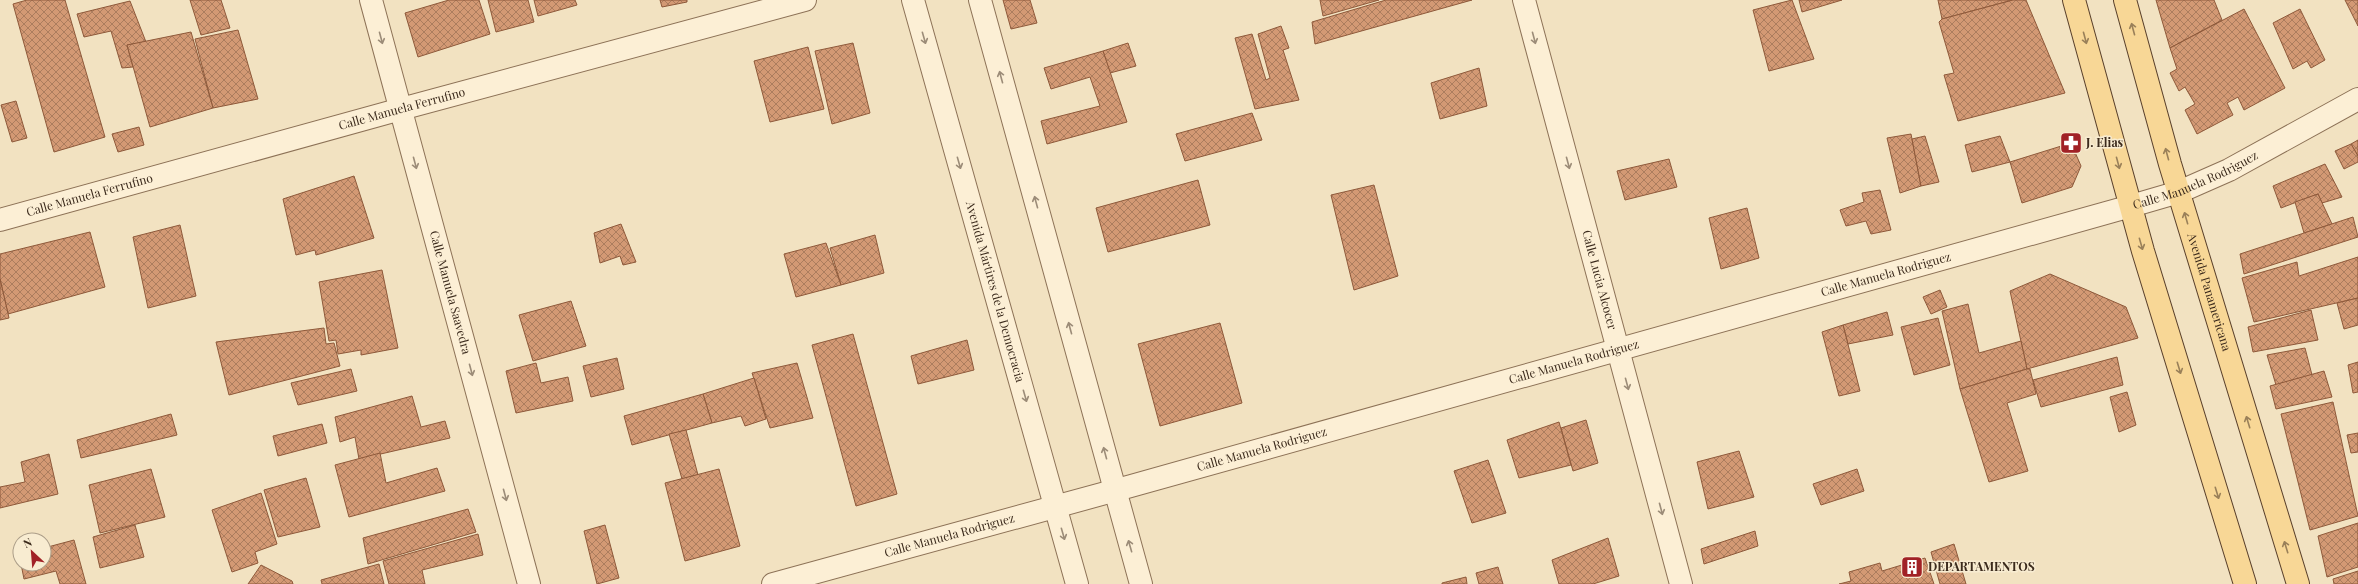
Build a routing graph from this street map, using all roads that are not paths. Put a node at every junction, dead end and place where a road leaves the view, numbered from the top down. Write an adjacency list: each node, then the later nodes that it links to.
1 (371, 0): 9 (street, Calle Manuela Saavedra, one-way to 9)
2 (805, 0): 9 (street, Calle Manuela Ferrufino)
3 (913, 0): 15 (street, Avenida Mártires de la Democracia, one-way to 15)
4 (980, 0): 14 (street, one-way to 4)
5 (1524, 0): 13 (street, Calle Lucia Alcocer, one-way to 13)
6 (2074, 0): 11 (main road, one-way to 11)
7 (2125, 0): 10 (main road, Avenida Panamericana, one-way to 7)
8 (2358, 99): 10 (street, Calle Manuela Rodriguez)
9 (401, 109): 12 (street, Calle Manuela Ferrufino); 16 (street, Calle Manuela Saavedra, one-way to 16)
10 (2178, 192): 11 (street, Calle Manuela Rodriguez); 22 (main road, Avenida Panamericana, one-way to 10)
11 (2131, 206): 13 (street, Calle Manuela Rodriguez); 21 (main road, one-way to 21)
12 (0, 220)
13 (1618, 350): 14 (street, Calle Manuela Rodriguez); 20 (street, Calle Lucia Alcocer, one-way to 20)
14 (1115, 491): 15 (street, Calle Manuela Rodriguez); 19 (street, one-way to 14)
15 (1055, 506): 17 (street, Calle Manuela Rodriguez); 18 (street, Avenida Mártires de la Democracia, one-way to 18)
16 (529, 584)
17 (774, 584)
18 (1077, 584)
19 (1141, 584)
20 (1681, 584)
21 (2245, 584)
22 (2298, 584)

